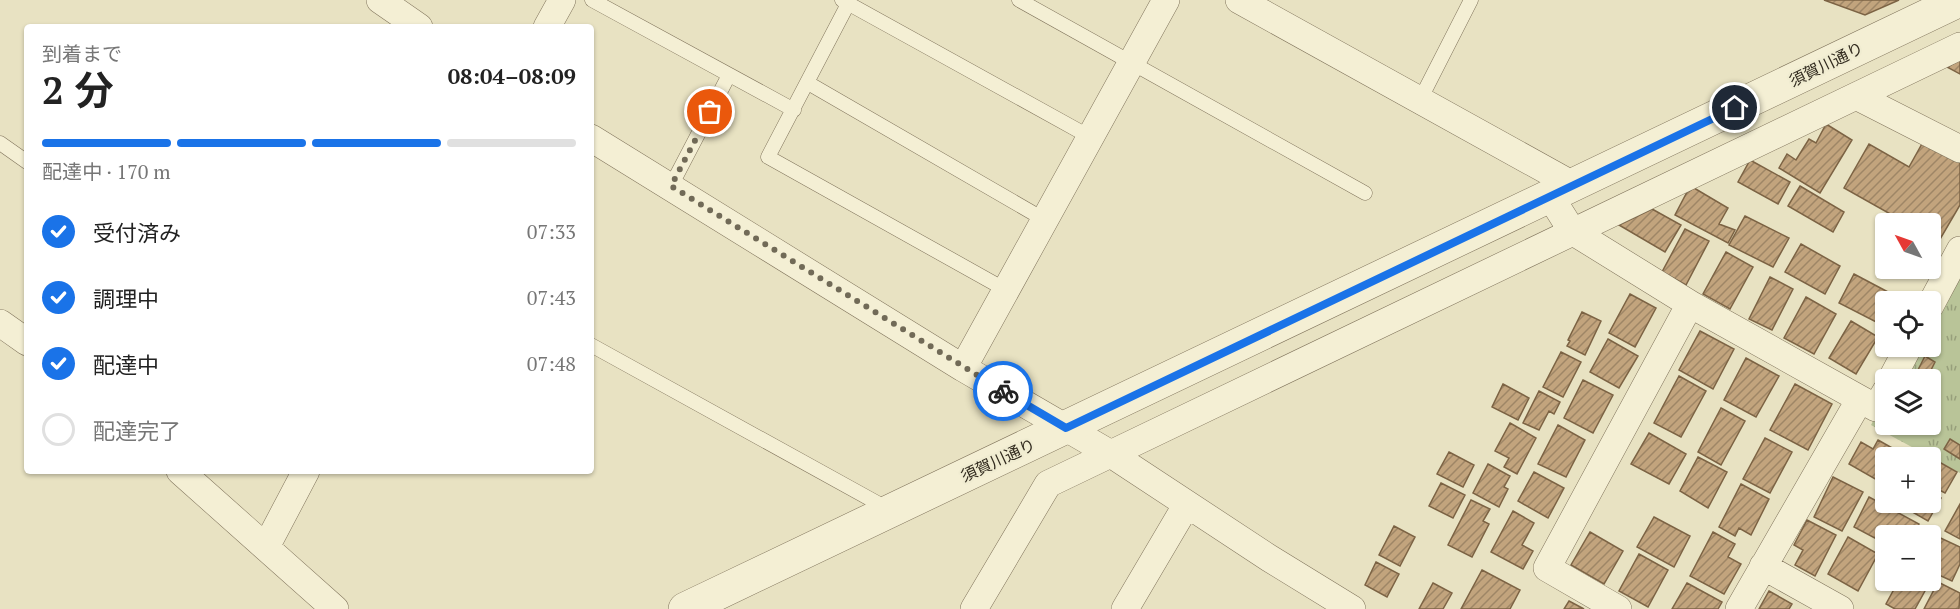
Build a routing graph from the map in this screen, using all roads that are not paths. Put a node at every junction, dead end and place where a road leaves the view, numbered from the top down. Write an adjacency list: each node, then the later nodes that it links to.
1 (380, 0): 10 (street)
2 (562, 0): 11 (street)
3 (592, 0): 14 (lane)
4 (1019, 0): 13 (lane)
5 (1166, 0): 13 (street)
6 (1239, 0): 17 (street)
7 (1471, 0): 17 (lane)
8 (1960, 0): 25 (street, 須賀川通り)
9 (845, 2): 15 (lane); 19 (lane)
10 (415, 24)
11 (549, 24)
12 (1960, 46): 16 (street)
13 (1131, 63): 19 (street); 26 (lane)
14 (729, 75): 18 (lane); 24 (lane)
15 (808, 82): 18 (lane); 27 (lane)
16 (1858, 97): 22 (street); 28 (street)
17 (1419, 100): 25 (street)
18 (794, 110): 30 (lane)
19 (1090, 137): 27 (street)
20 (594, 140): 24 (street)
21 (0, 143): 23 (lane)
22 (1960, 148)
23 (24, 160)
24 (671, 186): 36 (street)
25 (1562, 190): 28 (street); 39 (street, 須賀川通り)
26 (1365, 193)
27 (1045, 220): 30 (street)
28 (1572, 231): 32 (street); 40 (street)
29 (1960, 250): 31 (street)
30 (1006, 290): 36 (street)
31 (1938, 291)
32 (1690, 304): 37 (street); 52 (street)
33 (0, 323): 34 (street)
34 (24, 340)
35 (594, 347): 44 (lane)
36 (963, 368): 39 (street)
37 (1860, 399): 38 (street); 46 (street)
38 (1875, 407)
39 (1066, 428): 40 (street); 44 (street, 須賀川通り)
40 (1111, 454): 43 (street); 49 (street)
41 (183, 474): 45 (street)
42 (304, 474): 45 (street)
43 (1187, 504): 50 (street); 51 (street)
44 (891, 511): 48 (street, 須賀川通り)
45 (266, 547): 47 (street)
46 (1763, 566): 53 (street); 54 (street)
47 (335, 609)
48 (685, 609)
49 (974, 609)
50 (1125, 609)
51 (1352, 609)
52 (1618, 609)
53 (1739, 609)
54 (1840, 609)

